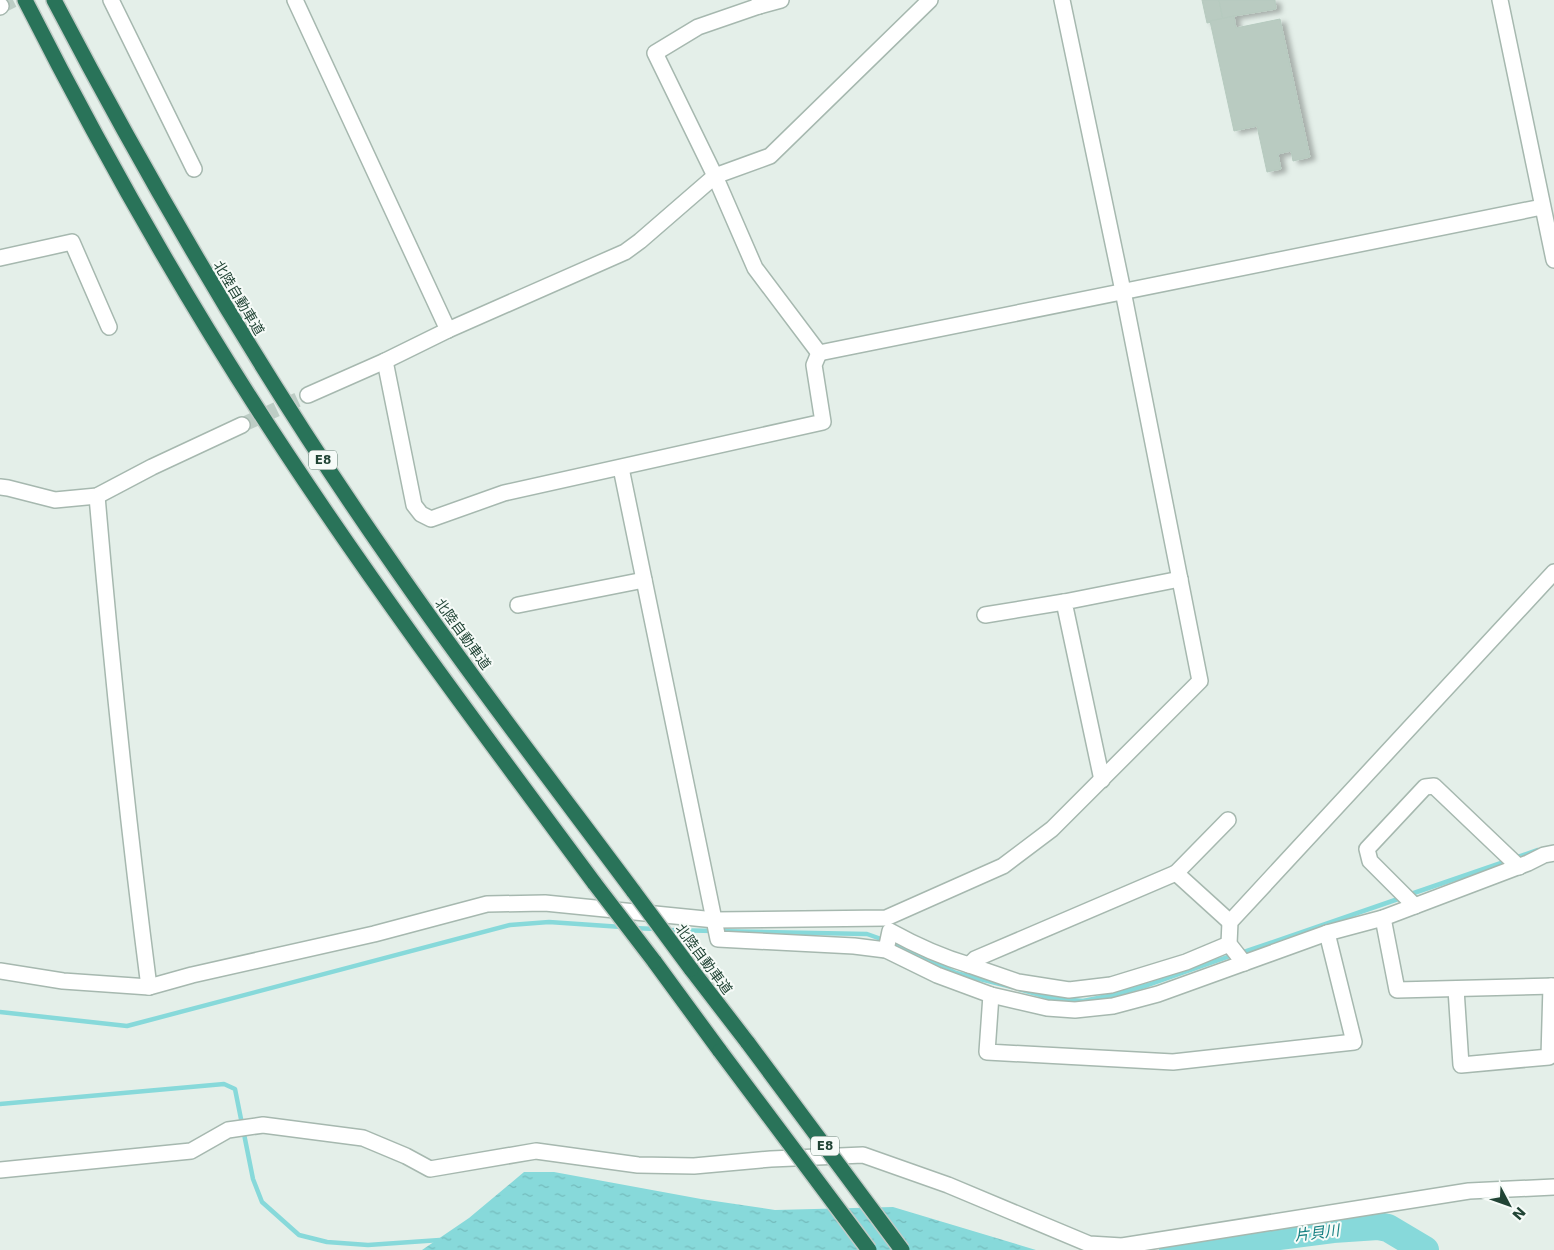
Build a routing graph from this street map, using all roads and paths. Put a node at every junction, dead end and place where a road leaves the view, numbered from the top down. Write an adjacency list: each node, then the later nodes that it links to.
1 (25, 0): 53 (highway, E8, bridge)
2 (54, 0): 54 (highway, 北陸自動車道 / E8, bridge)
3 (111, 0): 10 (street)
4 (295, 0): 17 (street)
5 (781, 0): 9 (street)
6 (930, 0): 11 (street)
7 (1062, 0): 15 (street)
8 (1500, 0): 12 (street)
9 (759, 3): 11 (street)
10 (194, 169)
11 (715, 176): 17 (street); 18 (street)
12 (1542, 207): 14 (street); 15 (street)
13 (0, 258): 16 (street)
14 (1554, 260)
15 (1123, 292): 18 (street); 26 (street)
16 (109, 327)
17 (448, 330): 19 (street)
18 (818, 353): 22 (street)
19 (385, 361): 20 (street); 22 (street)
20 (308, 395)
21 (242, 424): 24 (street)
22 (621, 468): 27 (street)
23 (0, 487): 24 (street)
24 (97, 496): 47 (street)
25 (1554, 572): 39 (street)
26 (1180, 579): 28 (street); 31 (street)
27 (644, 580): 29 (street); 38 (street)
28 (1064, 602): 30 (street); 31 (street)
29 (518, 605)
30 (985, 615)
31 (1102, 780): 40 (street)
32 (1228, 820): 35 (street)
33 (1554, 853): 34 (street)
34 (1519, 867): 36 (street); 36 (street)
35 (1176, 873): 39 (street); 45 (street)
36 (1415, 906): 37 (street)
37 (1383, 918): 41 (street); 49 (street)
38 (715, 920): 40 (street); 43 (street); 47 (street)
39 (1230, 922): 42 (street)
40 (888, 925): 43 (street); 45 (street)
41 (1327, 933): 44 (street); 50 (street)
42 (1229, 944): 44 (street); 45 (street)
43 (886, 950): 50 (street)
44 (1244, 962): 50 (street)
45 (969, 965)
46 (0, 971): 47 (street)
47 (149, 986)
48 (1553, 986): 49 (street); 49 (street)
49 (1456, 989)
50 (991, 995)
51 (0, 1170): 52 (street)
52 (1554, 1187)
53 (869, 1250)
54 (902, 1250)

